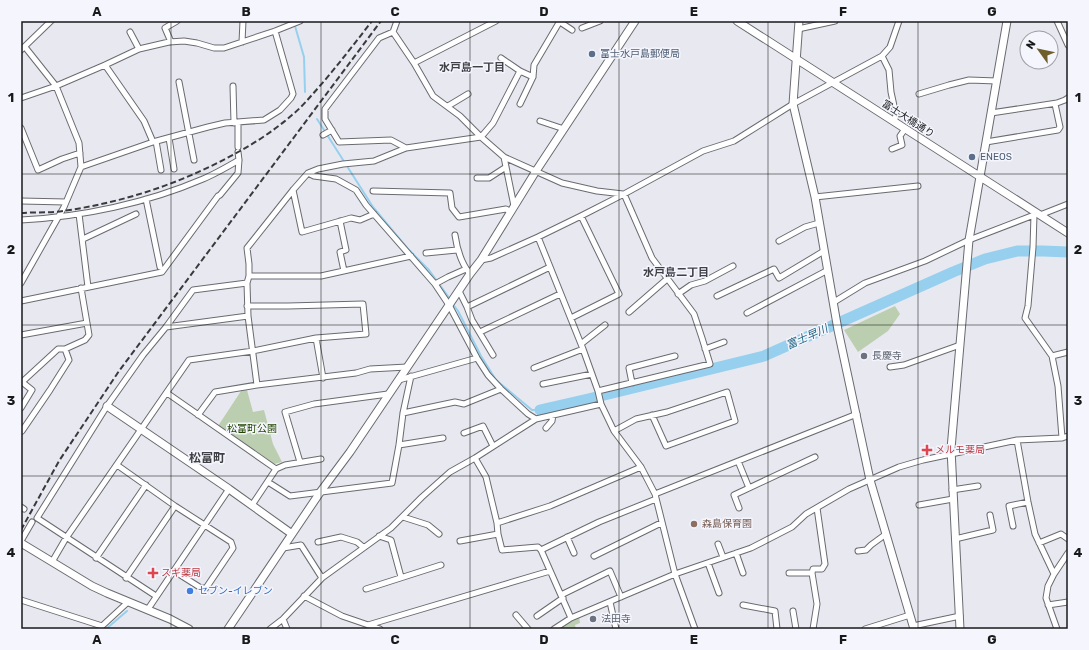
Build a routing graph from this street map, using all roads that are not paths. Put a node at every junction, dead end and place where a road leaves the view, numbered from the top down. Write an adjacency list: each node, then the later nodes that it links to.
1 (50, 21): 25 (street)
2 (177, 21): 22 (street)
3 (243, 21): 23 (street)
4 (396, 21): 21 (street)
5 (496, 21): 30 (street)
6 (600, 21): 16 (street)
7 (635, 21): 53 (street)
8 (737, 21): 29 (street, 富士大橋通り)
9 (799, 21): 17 (street)
10 (836, 21): 17 (street)
11 (898, 21): 27 (street)
12 (1007, 21): 34 (street)
13 (1057, 21): 24 (street)
14 (560, 22): 18 (street); 33 (street)
15 (293, 23): 19 (street)
16 (582, 28)
17 (798, 29): 29 (street)
18 (572, 30)
19 (275, 31): 23 (street); 50 (street)
20 (130, 32): 26 (street)
21 (393, 32): 30 (street); 59 (street)
22 (171, 42): 23 (street); 26 (street)
23 (242, 42)
24 (1068, 44)
25 (22, 49): 37 (street)
26 (139, 49): 31 (street)
27 (882, 56): 36 (street); 49 (street)
28 (501, 58): 32 (street)
29 (796, 59): 36 (street, 富士大橋通り); 44 (street)
30 (414, 64): 46 (street)
31 (105, 65): 37 (street); 57 (street)
32 (520, 71): 33 (street); 55 (street)
33 (532, 77): 43 (street)
34 (997, 81): 40 (street); 47 (street)
35 (179, 82): 54 (street)
36 (833, 83): 44 (street); 49 (street, 富士大橋通り)
37 (56, 86): 41 (street); 61 (street)
38 (233, 86): 50 (street)
39 (468, 94): 46 (street)
40 (918, 94)
41 (21, 98)
42 (1068, 98): 45 (street)
43 (520, 104)
44 (794, 104): 76 (street); 77 (street)
45 (1055, 104): 47 (street); 58 (street)
46 (448, 106): 55 (street)
47 (991, 113): 58 (street)
48 (540, 121): 53 (street)
49 (894, 122): 52 (street, 富士大橋通り)
50 (236, 123): 54 (street); 64 (street)
51 (21, 128): 61 (street)
52 (906, 129): 60 (street); 71 (street, 富士大橋通り)
53 (564, 130): 69 (street)
54 (188, 132): 56 (street); 63 (street)
55 (481, 137): 59 (street); 62 (street)
56 (169, 138): 57 (street); 67 (street)
57 (155, 142): 65 (street); 68 (street)
58 (986, 142): 71 (street)
59 (406, 148): 70 (street)
60 (892, 149)
61 (80, 153): 65 (street)
62 (504, 157): 66 (street); 69 (street)
63 (194, 160)
64 (239, 160): 78 (street); 114 (street)
65 (81, 167): 80 (street)
66 (506, 167): 72 (street); 82 (street)
67 (174, 169)
68 (161, 170)
69 (536, 171): 76 (street); 82 (street)
70 (308, 174): 74 (street); 85 (street)
71 (980, 177): 86 (street, 富士大橋通り); 96 (street)
72 (477, 178)
73 (918, 186): 77 (street)
74 (293, 190): 90 (street); 109 (street)
75 (373, 191): 82 (street)
76 (624, 194): 87 (street); 110 (street)
77 (814, 197): 91 (street)
78 (146, 199): 83 (street); 104 (street)
79 (21, 201): 80 (street)
80 (66, 202): 88 (street)
81 (1068, 204): 86 (street)
82 (512, 209): 102 (street)
83 (79, 214): 88 (street); 95 (street)
84 (136, 214): 95 (street)
85 (374, 214): 90 (street); 101 (street)
86 (1036, 214): 92 (street, 富士大橋通り); 96 (street); 143 (street)
87 (581, 216): 94 (street); 127 (street)
88 (58, 217): 89 (street); 111 (street)
89 (21, 220)
90 (340, 221): 107 (street)
91 (819, 223): 97 (street); 99 (street)
92 (1068, 233)
93 (455, 235): 98 (street)
94 (538, 237): 102 (street); 105 (street)
95 (83, 239): 114 (street)
96 (969, 240): 121 (street); 135 (street)
97 (779, 241)
98 (457, 250): 100 (street); 108 (street)
99 (824, 251): 106 (street); 118 (street)
100 (426, 253)
101 (411, 256): 107 (street); 113 (street)
102 (481, 260): 108 (street)
103 (733, 266): 117 (street)
104 (160, 267)
105 (550, 267): 116 (street); 123 (street)
106 (828, 270): 121 (street); 125 (street)
107 (344, 271): 109 (street)
108 (468, 272): 113 (street); 119 (street)
109 (249, 276): 112 (street)
110 (667, 279): 117 (street); 124 (street)
111 (21, 282)
112 (247, 283): 122 (street); 130 (street)
113 (436, 283): 119 (street)
114 (88, 287): 115 (street)
115 (81, 288): 120 (street); 128 (street)
116 (560, 294): 127 (street); 131 (street)
117 (678, 294): 138 (street)
118 (717, 296)
119 (453, 299): 123 (street); 144 (street); 145 (street)
120 (21, 300)
121 (834, 302): 164 (street)
122 (247, 306): 126 (street); 133 (street)
123 (467, 307): 131 (street)
124 (630, 312)
125 (747, 313)
126 (248, 316): 130 (street); 139 (street)
127 (571, 318): 136 (street)
128 (87, 323): 132 (street); 137 (street)
129 (605, 325): 136 (street)
130 (166, 327): 161 (street)
131 (480, 332): 141 (street)
132 (21, 335)
133 (316, 338): 139 (street); 150 (street)
134 (724, 342): 138 (street)
135 (960, 345): 146 (street); 180 (street)
136 (582, 347): 147 (street); 148 (street)
137 (66, 349): 152 (street); 171 (street)
138 (706, 349): 153 (street)
139 (253, 351): 155 (street); 158 (street)
140 (1068, 352): 143 (street)
141 (493, 355)
142 (675, 356): 153 (street)
143 (1052, 356): 176 (street)
144 (477, 358): 149 (street); 156 (street)
145 (407, 367): 150 (street); 151 (street)
146 (890, 367)
147 (534, 368)
148 (592, 374): 154 (street); 157 (street)
149 (411, 376): 151 (street); 163 (street)
150 (323, 378): 155 (street)
151 (398, 380): 159 (street)
152 (22, 383): 162 (street)
153 (632, 383): 157 (street)
154 (543, 384)
155 (257, 385): 165 (street)
156 (501, 389): 163 (street); 168 (street)
157 (598, 391): 160 (street)
158 (167, 393): 165 (street); 170 (street)
159 (388, 394): 185 (street); 196 (street)
160 (601, 404): 166 (street); 172 (street)
161 (107, 406): 170 (street); 218 (street)
162 (21, 408)
163 (403, 413): 178 (street)
164 (857, 414): 184 (street); 189 (street)
165 (198, 415): 188 (street)
166 (553, 415): 168 (street); 169 (street)
167 (652, 415): 167 (street); 172 (street)
168 (536, 419): 179 (street)
169 (546, 428)
170 (142, 429): 186 (street); 194 (street)
171 (22, 431)
172 (614, 431): 187 (street)
173 (464, 433): 179 (street)
174 (1068, 436): 176 (street)
175 (443, 438): 178 (street)
176 (1062, 438): 177 (street)
177 (1017, 440): 180 (street); 199 (street)
178 (399, 445): 196 (street)
179 (493, 446): 182 (street)
180 (950, 454): 189 (street); 195 (street)
181 (815, 457): 193 (street)
182 (475, 458): 206 (street); 208 (street)
183 (321, 459): 185 (street)
184 (738, 461): 193 (street); 197 (street)
185 (300, 462): 188 (street)
186 (117, 465): 191 (street); 218 (street)
187 (641, 467): 197 (street); 208 (street)
188 (276, 469): 190 (street)
189 (870, 480): 204 (street); 215 (street)
190 (268, 482): 196 (street); 200 (street)
191 (146, 485): 202 (street); 235 (street)
192 (978, 486): 195 (street)
193 (749, 488): 203 (street)
194 (229, 489): 200 (street); 210 (street)
195 (952, 490): 198 (street)
196 (320, 491): 212 (street)
197 (656, 497): 209 (street); 217 (street)
198 (953, 499): 201 (street); 219 (street)
199 (1028, 502): 211 (street); 224 (street)
200 (252, 505): 212 (street)
201 (919, 505)
202 (175, 506): 210 (street); 247 (street)
203 (739, 508)
204 (817, 508): 231 (street); 243 (street)
205 (990, 515): 219 (street)
206 (403, 517): 213 (street); 216 (street)
207 (32, 522): 222 (street)
208 (497, 523): 214 (street)
209 (661, 523): 233 (street); 244 (street)
210 (205, 525): 239 (street); 239 (street)
211 (1013, 526)
212 (292, 534): 227 (street)
213 (439, 534)
214 (498, 534): 221 (street); 228 (street)
215 (886, 534): 229 (street); 264 (street)
216 (380, 536): 226 (street); 246 (street)
217 (567, 537): 228 (street); 230 (street)
218 (66, 538): 235 (street); 236 (street)
219 (955, 539): 266 (street)
220 (1068, 539): 224 (street)
221 (460, 541)
222 (21, 542): 236 (street)
223 (318, 542): 226 (street)
224 (1039, 543): 245 (street)
225 (718, 544): 234 (street)
226 (363, 547): 248 (street)
227 (283, 548): 248 (street); 272 (street)
228 (541, 550): 240 (street)
229 (858, 551)
230 (574, 553)
231 (736, 553): 234 (street); 241 (street)
232 (1068, 553): 245 (street)
233 (594, 556)
234 (723, 557): 237 (street)
235 (96, 558): 247 (street)
236 (52, 562): 256 (street)
237 (708, 563): 244 (street); 250 (street)
238 (442, 566): 246 (street)
239 (174, 571): 251 (street)
240 (550, 571): 253 (street); 269 (street)
241 (743, 573)
242 (789, 573): 243 (street)
243 (812, 573): 282 (street)
244 (675, 574): 254 (street); 279 (street)
245 (1054, 574): 260 (street)
246 (401, 577): 249 (street)
247 (126, 578): 251 (street)
248 (322, 578): 252 (street)
249 (366, 589)
250 (719, 592)
251 (156, 596): 261 (street)
252 (304, 596): 268 (street); 269 (street)
253 (562, 596): 254 (street); 265 (street); 267 (street)
254 (621, 597): 257 (street)
255 (21, 600): 256 (street)
256 (128, 602): 261 (street)
257 (610, 602): 267 (street); 278 (street)
258 (1068, 602): 260 (street)
259 (743, 605): 280 (street)
260 (1048, 605): 285 (street)
261 (148, 609): 271 (street)
262 (794, 612): 281 (street)
263 (516, 615): 276 (street)
264 (910, 615): 270 (street); 283 (street)
265 (538, 616)
266 (960, 616): 270 (street); 284 (street)
267 (571, 618): 277 (street)
268 (283, 619): 273 (street); 274 (street)
269 (368, 625): 275 (street)
270 (914, 627)
271 (189, 629)
272 (228, 629)
273 (270, 629)
274 (287, 629)
275 (380, 629)
276 (528, 629)
277 (554, 629)
278 (616, 629)
279 (695, 629)
280 (777, 629)
281 (796, 629)
282 (813, 629)
283 (865, 629)
284 (960, 629)
285 (1057, 629)

